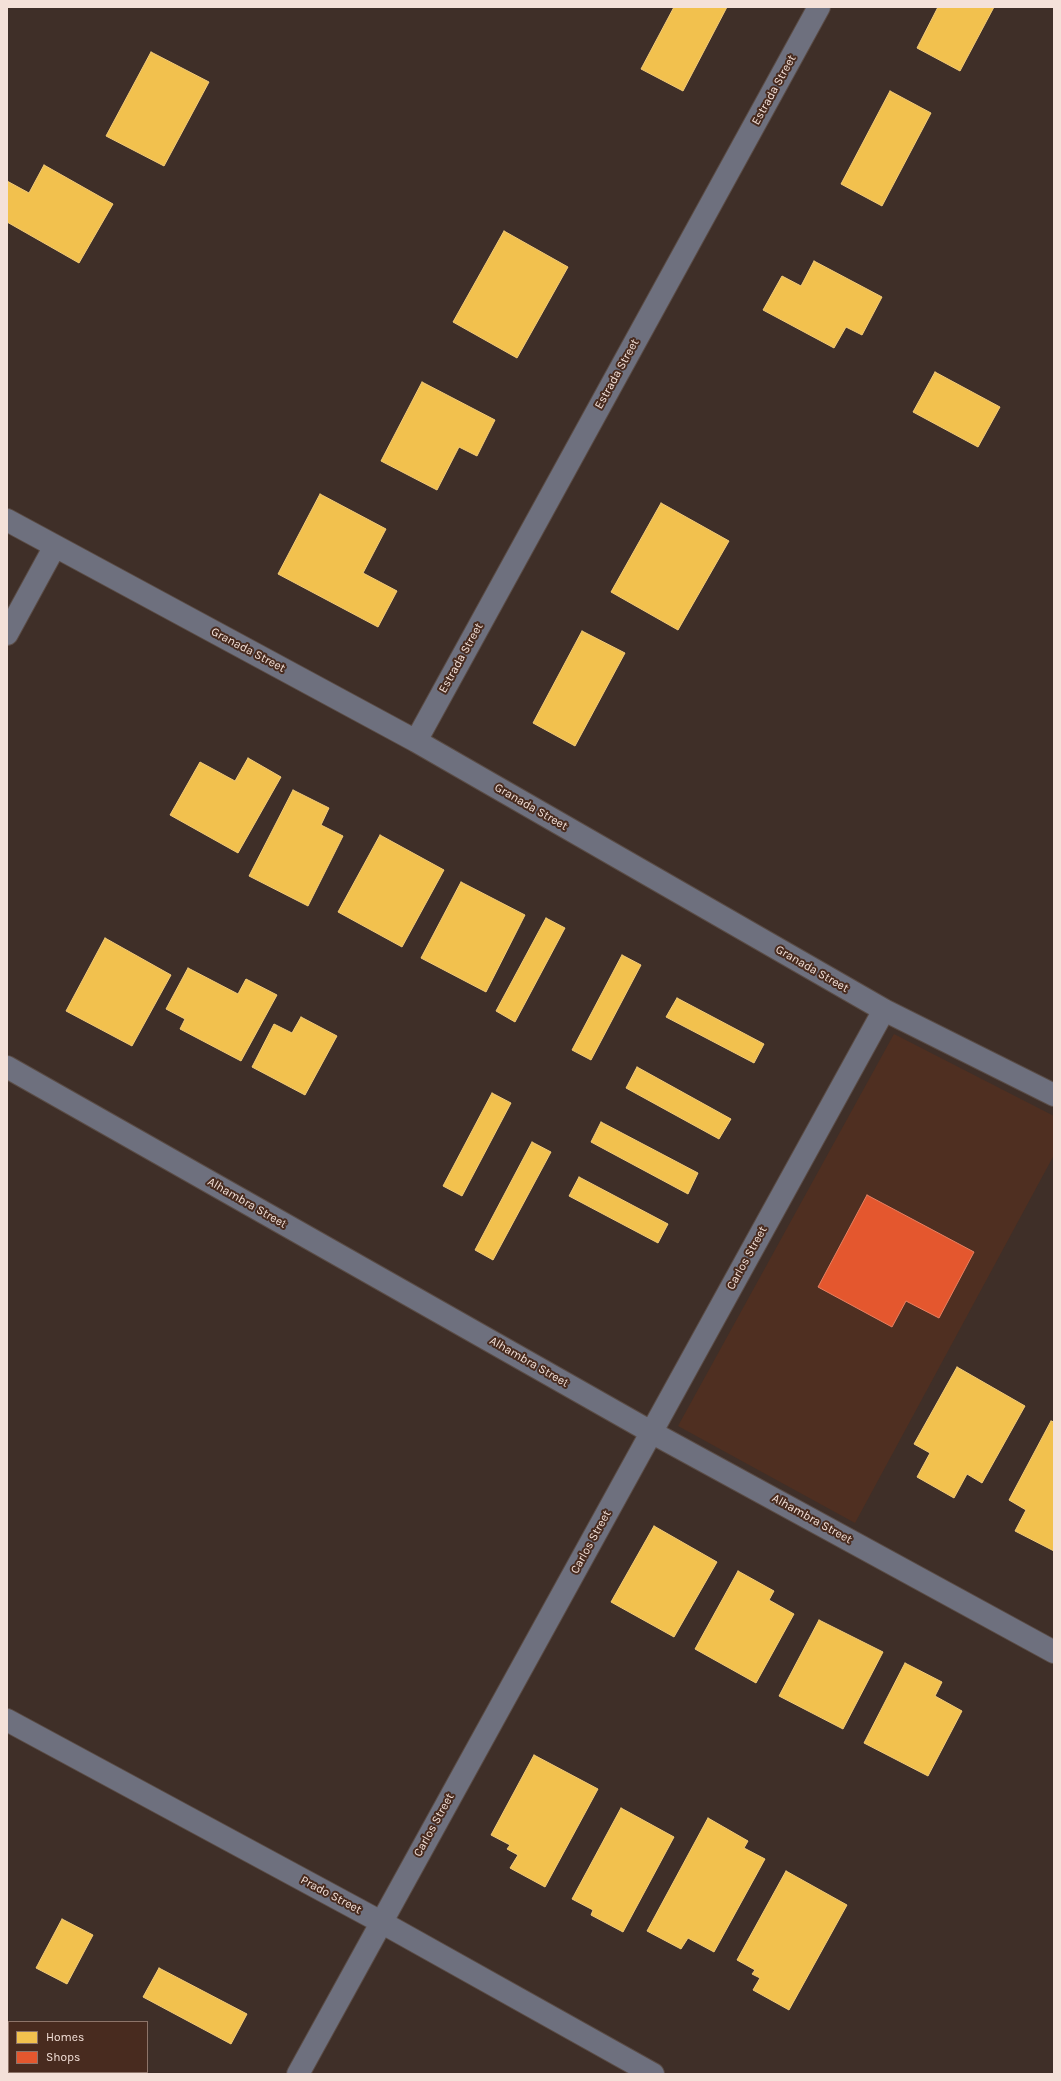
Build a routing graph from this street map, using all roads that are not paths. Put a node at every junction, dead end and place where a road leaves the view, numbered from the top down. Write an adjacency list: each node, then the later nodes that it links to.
1 (819, 7): 5 (street, Estrada Street)
2 (7, 520): 3 (street, Granada Street)
3 (55, 546): 4 (street); 5 (street, Granada Street)
4 (7, 634)
5 (416, 741): 6 (street, Granada Street)
6 (884, 1010): 8 (street, Granada Street); 9 (street, Carlos Street)
7 (7, 1067): 9 (street, Alhambra Street)
8 (1054, 1095)
9 (652, 1432): 10 (street, Alhambra Street); 12 (street, Carlos Street)
10 (1054, 1652)
11 (7, 1720): 12 (street, Prado Street)
12 (381, 1922): 13 (street, Carlos Street); 14 (street, Prado Street)
13 (298, 2074)
14 (653, 2074)

